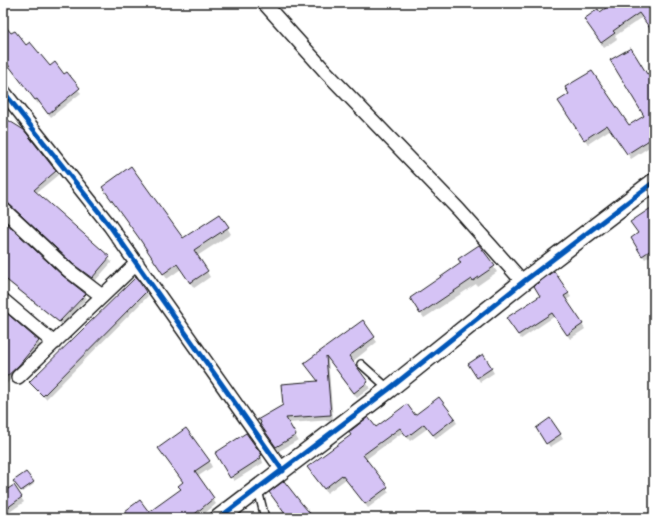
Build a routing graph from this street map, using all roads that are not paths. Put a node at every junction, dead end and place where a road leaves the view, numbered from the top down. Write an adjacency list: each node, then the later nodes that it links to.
1 (264, 3): 6 (street)
2 (3, 91): 5 (street)
3 (654, 182): 6 (street)
4 (3, 209): 7 (street)
5 (137, 264): 7 (street); 13 (street)
6 (523, 282): 12 (street)
7 (102, 296): 9 (street)
8 (3, 300): 9 (street)
9 (54, 343): 11 (street)
10 (362, 364): 12 (lane)
11 (18, 377)
12 (389, 389): 13 (street)
13 (283, 471): 14 (street)
14 (258, 490): 15 (street); 16 (lane)
15 (219, 518)
16 (265, 518)

